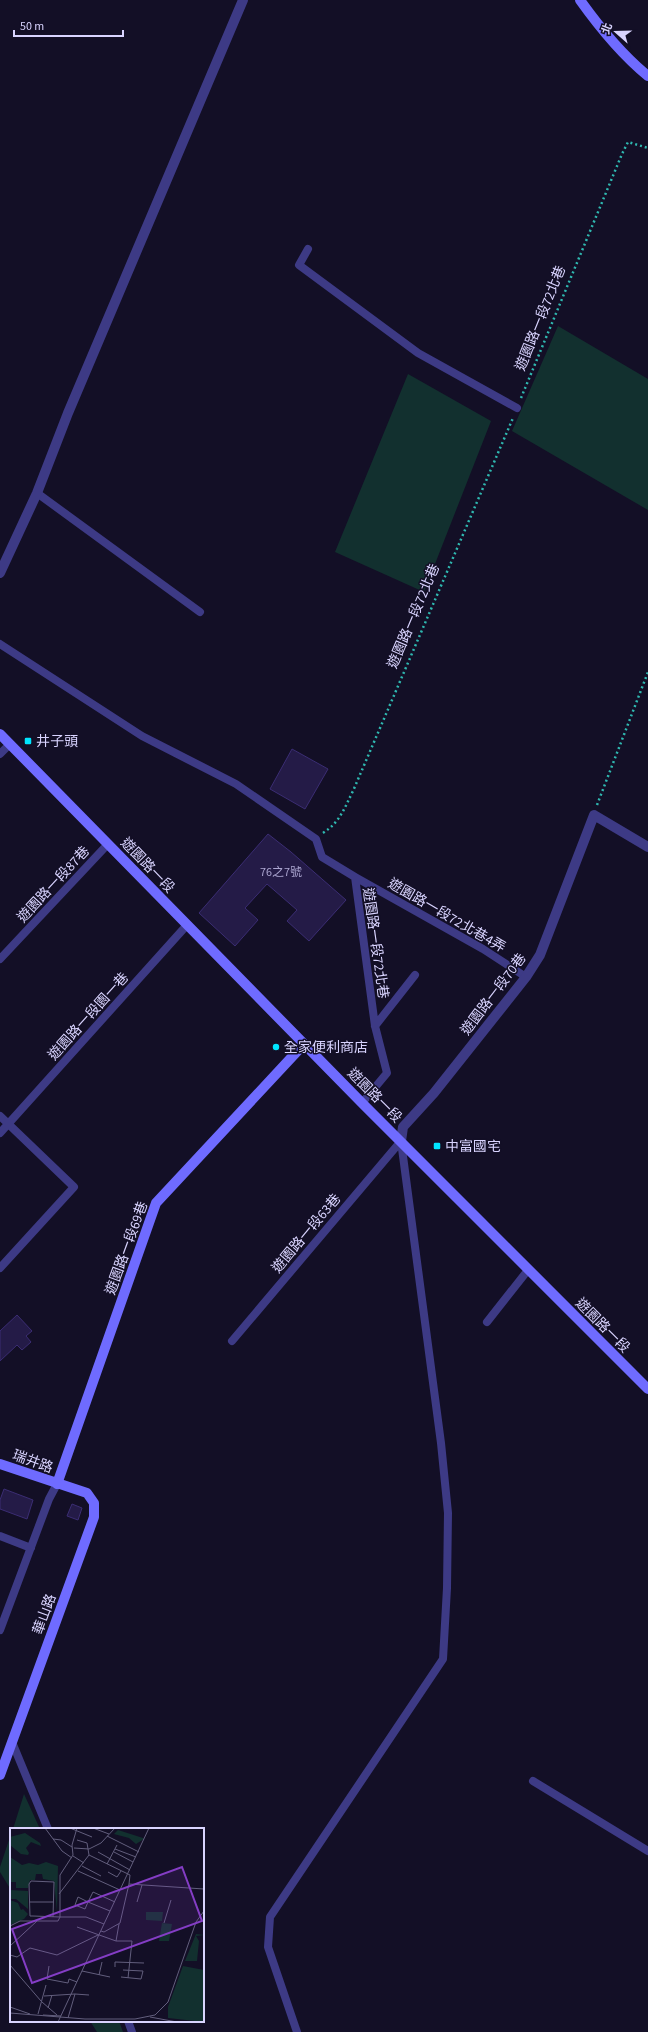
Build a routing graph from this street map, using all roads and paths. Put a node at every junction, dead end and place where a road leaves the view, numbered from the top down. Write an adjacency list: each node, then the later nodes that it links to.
1 (243, 0): 7 (street)
2 (580, 0): 3 (street)
3 (648, 76)
4 (648, 148): 6 (path, 遊園路一段72北巷)
5 (308, 249): 6 (lane)
6 (517, 408): 16 (path, 遊園路一段72北巷)
7 (37, 493): 8 (street); 9 (lane)
8 (0, 573)
9 (200, 612)
10 (0, 644): 16 (lane)
11 (648, 672): 15 (path)
12 (0, 734): 13 (street, 遊園路一段)
13 (10, 744): 14 (lane); 17 (street, 遊園路一段)
14 (0, 754)
15 (594, 815): 18 (street); 23 (street, 遊園路一段70巷)
16 (316, 839): 19 (lane, 遊園路一段72北巷)
17 (108, 844): 20 (street, 遊園路一段); 21 (lane, 遊園路一段87巷)
18 (648, 847)
19 (354, 877): 23 (lane, 遊園路一段72北巷4弄); 24 (lane, 遊園路一段72北巷)
20 (187, 925): 25 (street, 遊園路一段); 28 (lane, 遊園路一段園一巷)
21 (0, 959)
22 (416, 975): 24 (lane)
23 (526, 976): 30 (street, 遊園路一段70巷)
24 (375, 1026): 26 (lane, 遊園路一段72北巷)
25 (304, 1044): 26 (street, 遊園路一段); 37 (street, 遊園路一段69巷)
26 (362, 1103): 30 (street, 遊園路一段)
27 (0, 1116): 28 (lane)
28 (9, 1124): 29 (lane, 遊園路一段園一巷); 31 (lane)
29 (0, 1133)
30 (401, 1141): 32 (street, 遊園路一段); 34 (lane, 遊園路一段63巷); 48 (lane)
31 (0, 1268)
32 (528, 1270): 33 (lane); 35 (street, 遊園路一段)
33 (486, 1322)
34 (232, 1342)
35 (648, 1389)
36 (0, 1464): 37 (street, 瑞井路)
37 (57, 1484): 39 (lane); 41 (street, 華山路)
38 (0, 1536): 39 (lane)
39 (31, 1548): 40 (lane)
40 (0, 1630)
41 (12, 1742): 42 (street, 華山路); 44 (lane)
42 (0, 1775)
43 (533, 1781): 45 (lane)
44 (48, 1828)
45 (648, 1851)
46 (128, 2022): 47 (lane)
47 (132, 2032)
48 (297, 2032)

